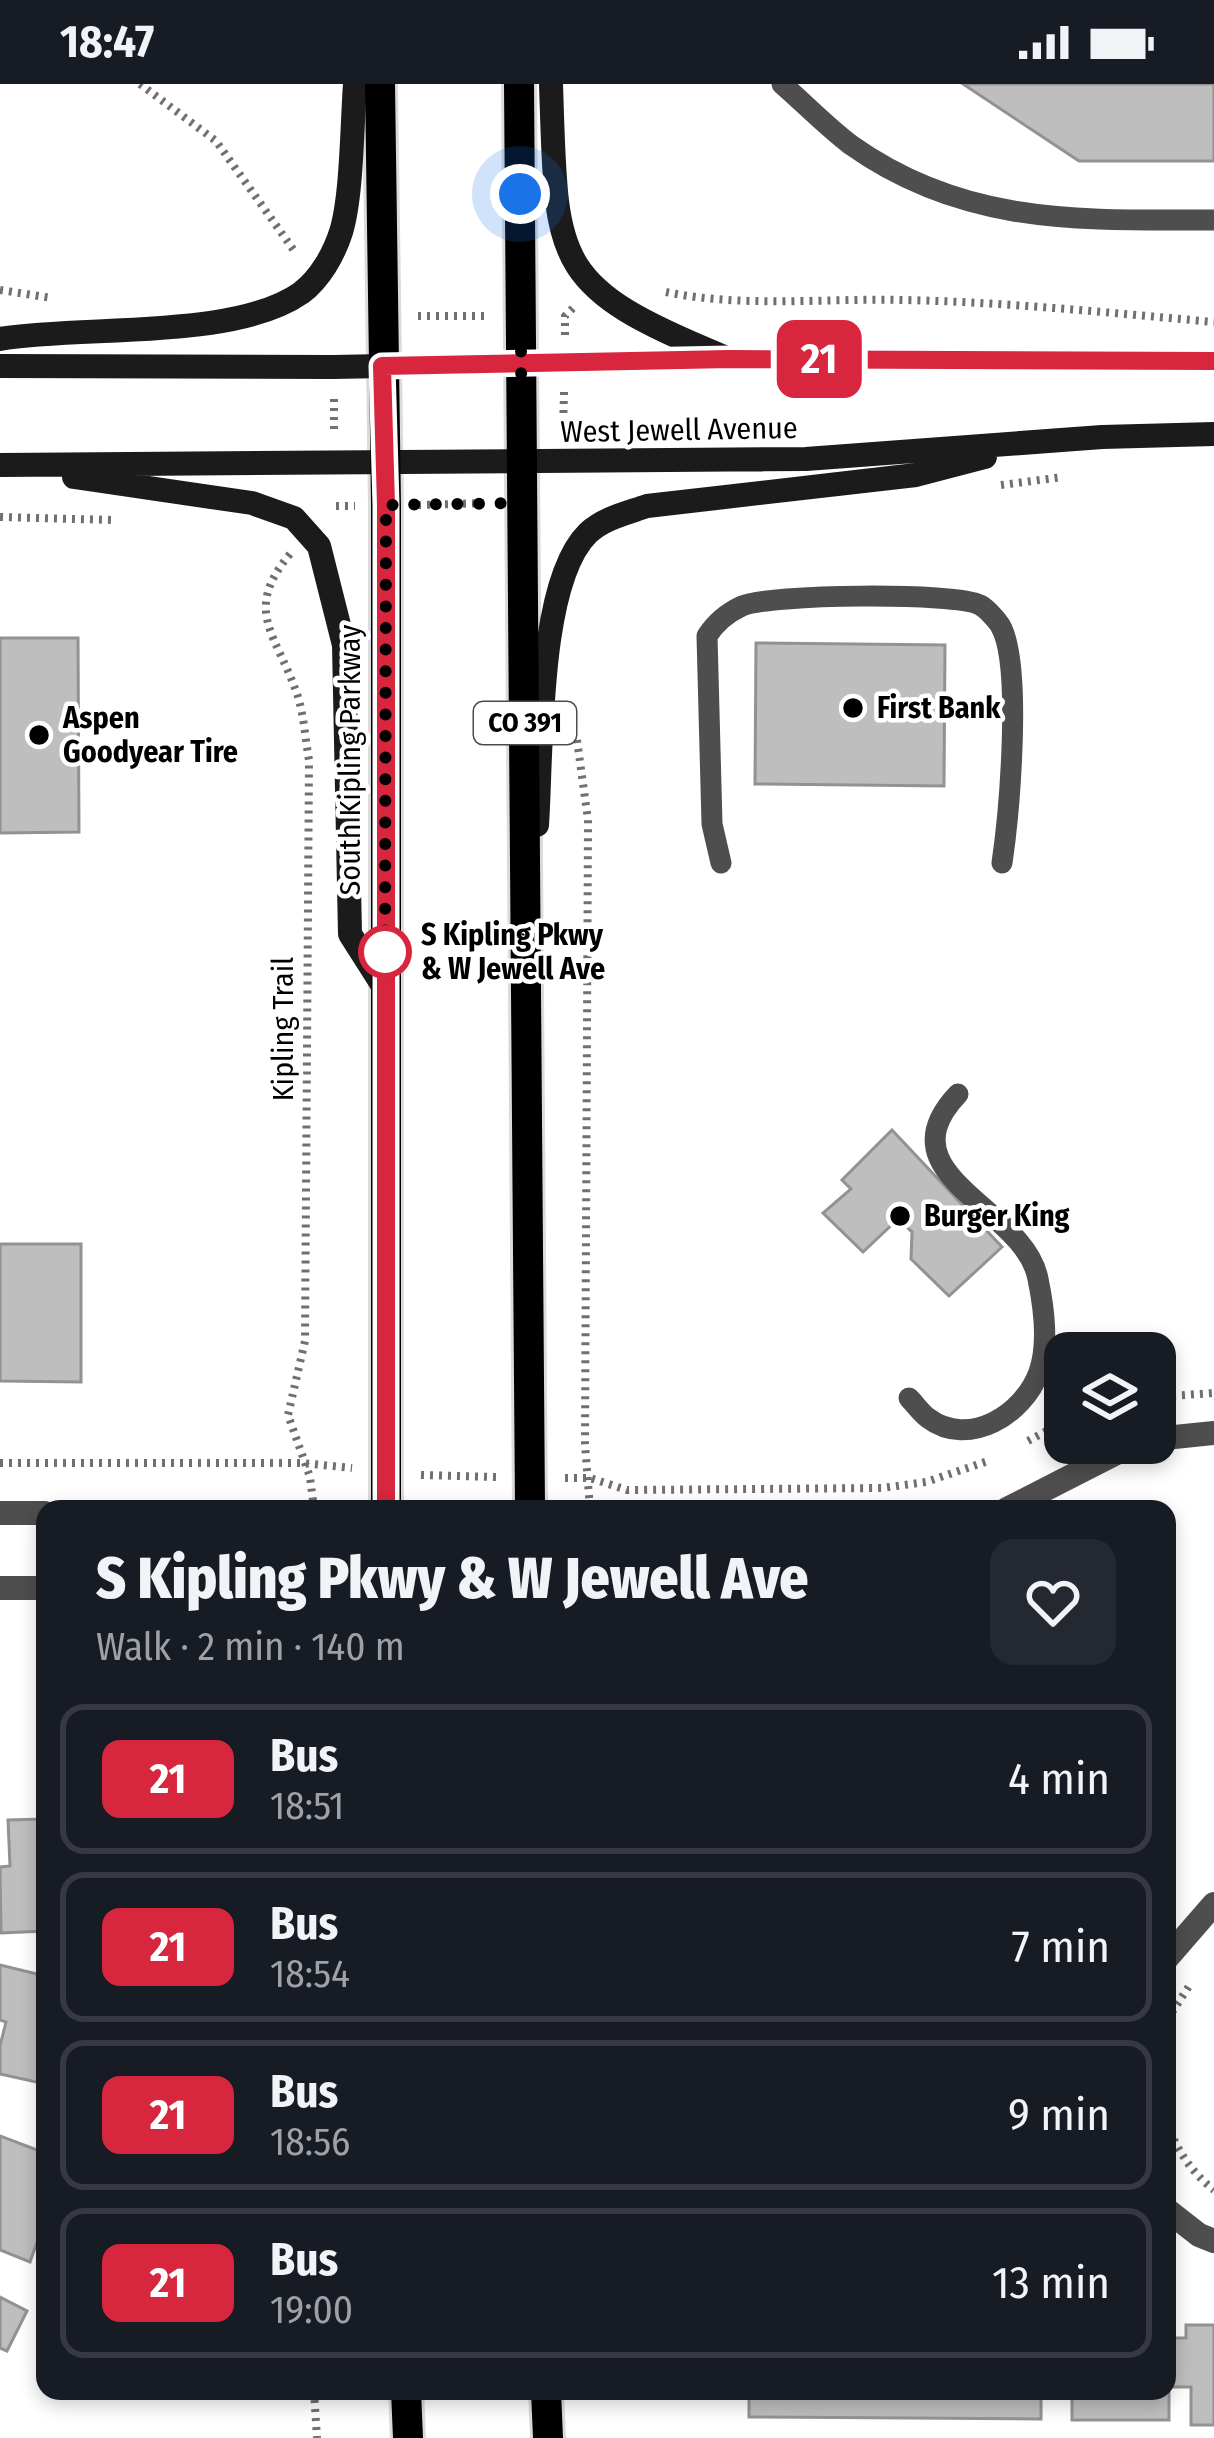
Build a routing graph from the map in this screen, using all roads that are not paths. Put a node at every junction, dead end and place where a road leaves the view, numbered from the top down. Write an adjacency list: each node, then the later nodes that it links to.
1 (355, 84): 7 (main road)
2 (380, 84): 12 (main road, South Kipling Parkway)
3 (519, 84): 10 (main road, CO 391)
4 (551, 84): 8 (main road)
5 (782, 84): 6 (lane)
6 (1214, 220)
7 (0, 339)
8 (730, 359): 9 (main road); 10 (main road)
9 (1214, 361)
10 (520, 365): 12 (main road); 15 (main road, CO 391)
11 (0, 366): 12 (main road)
12 (382, 366): 16 (main road, South Kipling Parkway)
13 (1214, 434): 14 (main road, West Jewell Avenue)
14 (1036, 443): 15 (main road, West Jewell Avenue); 20 (main road)
15 (521, 462): 16 (main road, West Jewell Avenue); 20 (main road, CO 391)
16 (385, 463): 17 (main road, West Jewell Avenue); 21 (main road, South Kipling Parkway)
17 (0, 466): 21 (main road)
18 (721, 863): 19 (lane)
19 (1002, 863)
20 (527, 983): 27 (main road, CO 391)
21 (385, 988): 28 (main road, South Kipling Parkway)
22 (958, 1094): 23 (lane)
23 (909, 1398)
24 (1214, 1433): 25 (street)
25 (1176, 1437)
26 (1095, 1464): 29 (street)
27 (530, 1493)
28 (386, 1500)
29 (1024, 1500)
30 (0, 1513): 31 (street)
31 (36, 1513)
32 (0, 1588): 33 (street)
33 (36, 1588)
34 (1214, 1904): 35 (street)
35 (1176, 1948)
36 (1176, 2217): 37 (street)
37 (1214, 2241)
38 (406, 2400): 40 (main road)
39 (546, 2400): 41 (main road)
40 (408, 2438)
41 (548, 2438)

